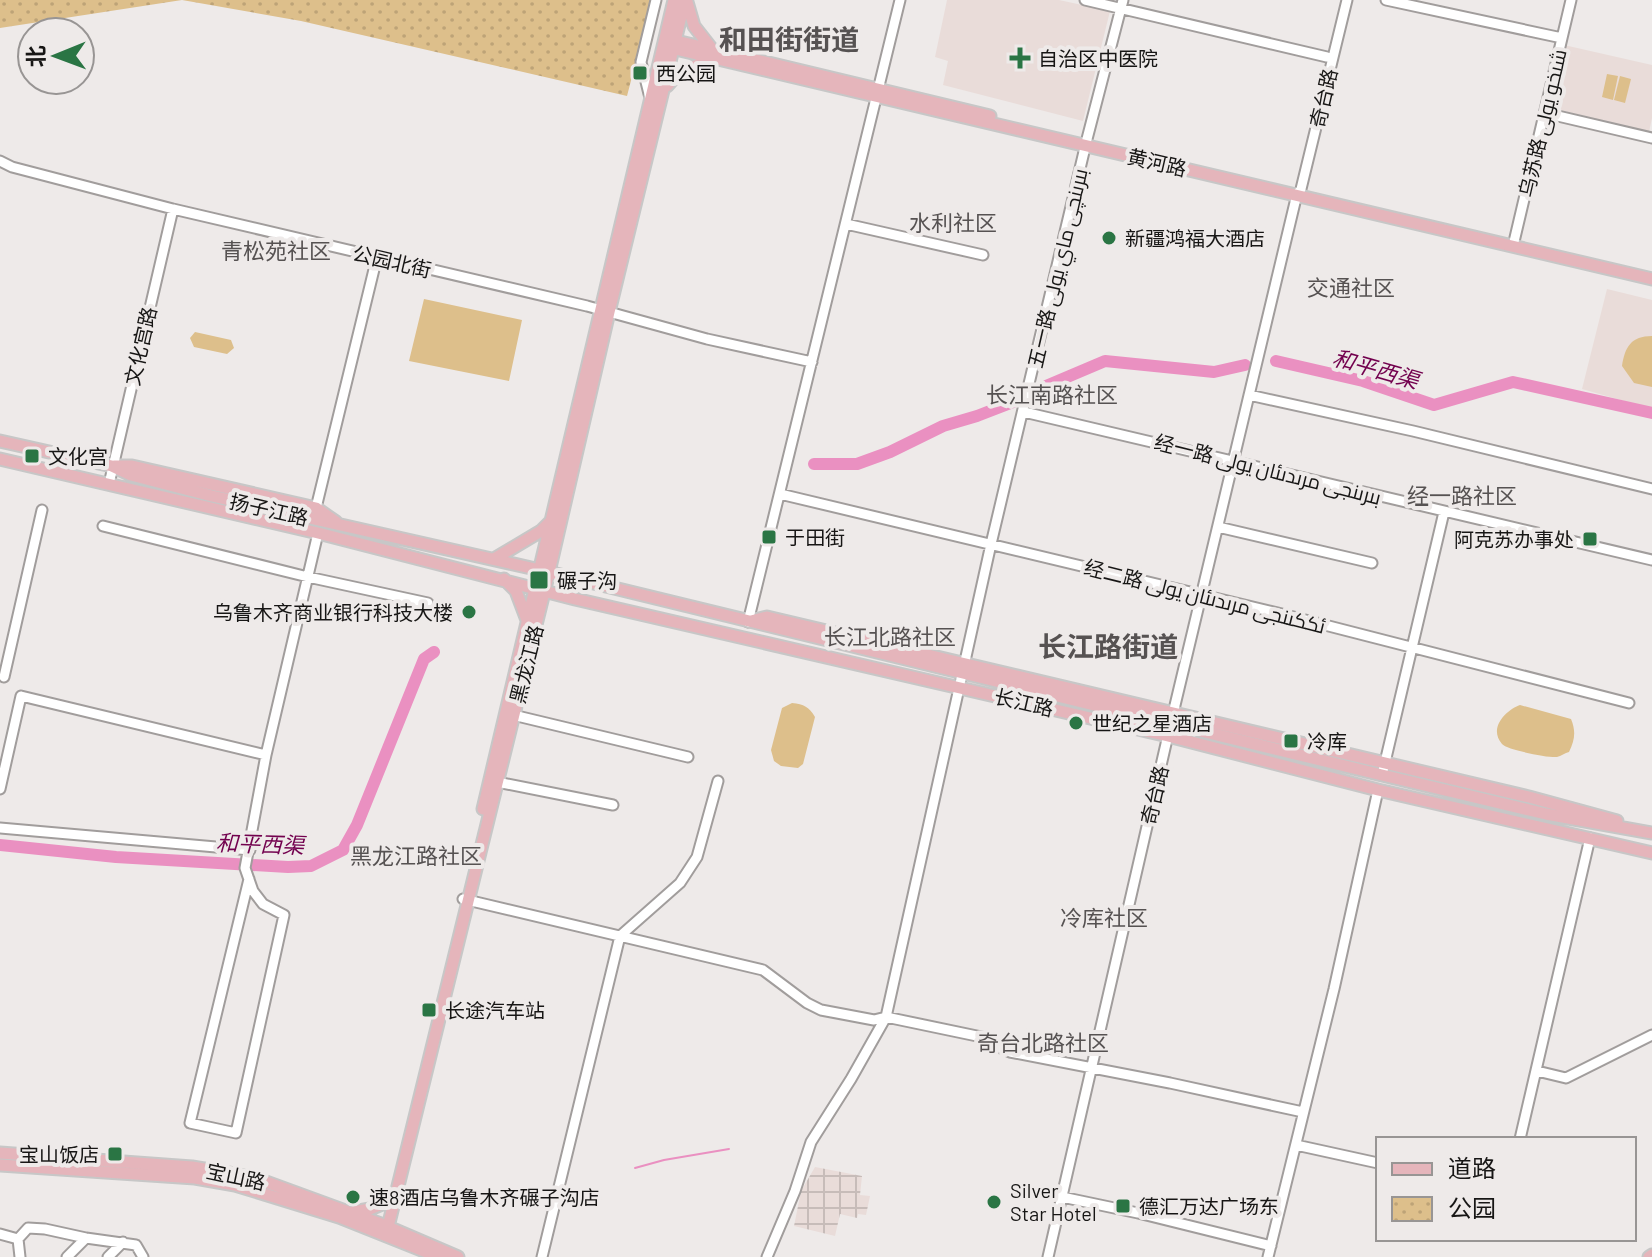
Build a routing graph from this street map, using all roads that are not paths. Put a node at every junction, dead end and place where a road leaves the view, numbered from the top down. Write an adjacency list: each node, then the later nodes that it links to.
1 (656, 0): 16 (street)
2 (674, 0): 11 (main road, 黑龙江路)
3 (686, 0): 11 (main road, 黑龙江路); 12 (main road)
4 (900, 0): 15 (street)
5 (1085, 0): 9 (street)
6 (1344, 0): 13 (street, 奇台路); 21 (street, 奇台路)
7 (1386, 0): 10 (street)
8 (1571, 0): 10 (street, 乌苏路 شىخو يولى)
9 (1122, 4): 13 (street); 19 (street, 五一路 بىرىنچى ماي يولى)
10 (1562, 38): 17 (street, 乌苏路 شىخو يولى)
11 (669, 44): 12 (main road, 黄河路); 14 (main road, 黑龙江路); 16 (main road, 黑龙江路)
12 (712, 54): 14 (main road); 15 (main road, 黄河路)
13 (1327, 57): 21 (street, 奇台路)
14 (664, 89): 29 (main road, 黑龙江路)
15 (879, 93): 19 (main road, 黄河路); 23 (street)
16 (650, 99): 29 (main road, 黑龙江路)
17 (1545, 113): 18 (street); 24 (street, 乌苏路 شىخو يولى)
18 (1652, 138)
19 (1087, 142): 21 (main road, 黄河路); 32 (street, 五一路 بىرىنچى ماي يولى)
20 (0, 161): 22 (street, 公园北街)
21 (1298, 191): 24 (main road, 黄河路); 31 (street, 奇台路)
22 (173, 209): 26 (street, 公园北街); 36 (street, 文化宫路)
23 (846, 224): 25 (street); 30 (street)
24 (1514, 243): 27 (main road, 黄河路); 28 (main road, 黄河路)
25 (983, 255)
26 (377, 257): 29 (street, 公园北街); 40 (street)
27 (1652, 272)
28 (1652, 279)
29 (604, 311): 30 (street, 公园北街); 43 (main road, 黑龙江路); 52 (main road, 黑龙江路)
30 (812, 362): 39 (street)
31 (1249, 395): 35 (street, 奇台路); 38 (street)
32 (1024, 412): 35 (street, 经一路 بىرىنجى مرىدىئان يولى); 48 (street, 五一路 بىرىنچى ماي يولى)
33 (0, 441): 36 (main road, 扬子江路)
34 (0, 459): 37 (main road, 扬子江路)
35 (1235, 460): 42 (street, 经一路 بىرىنجى مرىدىئان يولى); 46 (street, 奇台路)
36 (112, 466): 37 (street, 文化宫路); 40 (main road); 45 (main road, 扬子江路)
37 (109, 484): 47 (main road, 扬子江路)
38 (1652, 489)
39 (780, 494): 48 (street, 经二路 ئككىنجى مرىدىئان يولى); 59 (street)
40 (316, 508): 45 (main road)
41 (42, 510): 62 (street)
42 (1444, 512): 50 (street, 经一路 بىرىنجى مرىدىئان يولى); 60 (street)
43 (552, 519): 49 (main road); 52 (main road, 黑龙江路)
44 (103, 526): 53 (street)
45 (343, 526): 49 (main road, 扬子江路)
46 (1218, 527): 51 (street); 56 (street, 奇台路)
47 (318, 533): 53 (street); 54 (main road, 扬子江路)
48 (991, 544): 56 (street, 经二路 ئككىنجى مرىدىئان يولى); 61 (street, 五一路 بىرىنچى ماي يولى)
49 (493, 560): 52 (main road, 扬子江路)
50 (1652, 560)
51 (1372, 563)
52 (545, 571): 55 (main road, 黑龙江路); 59 (main road, 长江路)
53 (308, 577): 57 (street); 68 (street)
54 (504, 579): 55 (main road, 扬子江路); 58 (main road)
55 (540, 589): 58 (main road, 黑龙江路); 63 (main road, 长江路); 65 (main road, 黑龙江路)
56 (1202, 595): 60 (street, 经二路 ئككىنجى مرىدىئان يولى); 66 (street, 奇台路)
57 (428, 603)
58 (528, 622): 83 (main road, 黑龙江路)
59 (748, 622): 61 (main road, 长江路)
60 (1412, 646): 64 (street, 经二路 ئككىنجى مرىدىئان يولى); 70 (street)
61 (962, 669): 63 (street, 五一路 بىرىنچى ماي يولى); 66 (main road, 长江路)
62 (4, 677)
63 (959, 687): 67 (main road, 长江路); 85 (street, 五一路 بىرىنچى ماي يولى)
64 (1629, 703)
65 (513, 715): 69 (street); 73 (main road, 黑龙江路)
66 (1172, 718): 67 (street, 奇台路); 70 (main road, 长江路)
67 (1168, 736): 75 (main road, 长江路); 87 (street, 奇台路)
68 (266, 755): 71 (street); 80 (street)
69 (688, 757)
70 (1383, 769): 78 (main road, 长江路)
71 (2, 771): 74 (street)
72 (718, 781): 84 (street)
73 (497, 782): 76 (street); 83 (main road, 黑龙江路)
74 (0, 789)
75 (1378, 790): 79 (main road, 长江路); 89 (street)
76 (613, 805)
77 (0, 828): 80 (street)
78 (1646, 832)
79 (1590, 838): 81 (main road, 长江路); 88 (street)
80 (250, 850): 82 (street)
81 (1652, 853)
82 (249, 879): 82 (street)
83 (466, 900): 84 (street); 96 (main road, 黑龙江路)
84 (620, 936): 85 (street); 111 (street)
85 (886, 1017): 87 (street); 112 (street)
86 (1652, 1035): 88 (street)
87 (1091, 1068): 89 (street); 95 (street, 奇台路)
88 (1537, 1071): 90 (street)
89 (1303, 1112): 91 (street)
90 (1520, 1137)
91 (1296, 1145): 93 (street); 104 (street)
92 (0, 1153): 97 (main road, 宝山路)
93 (1376, 1163)
94 (0, 1165): 98 (main road, 宝山路)
95 (1062, 1197): 104 (street); 113 (street, 奇台路)
96 (390, 1203): 97 (main road); 98 (main road, 黑龙江路); 100 (main road)
97 (349, 1212): 98 (main road, 宝山路)
98 (383, 1229): 100 (main road, 宝山路); 105 (main road, 宝山路)
99 (0, 1234): 102 (street)
100 (415, 1236): 110 (main road, 宝山路)
101 (86, 1238): 102 (street); 103 (street); 107 (street)
102 (18, 1239): 106 (street)
103 (123, 1242): 108 (street); 109 (street)
104 (1271, 1246): 114 (street)
105 (432, 1255)
106 (20, 1257)
107 (67, 1257)
108 (108, 1257)
109 (143, 1257)
110 (458, 1257)
111 (542, 1257)
112 (767, 1257)
113 (1048, 1257)
114 (1268, 1257)

